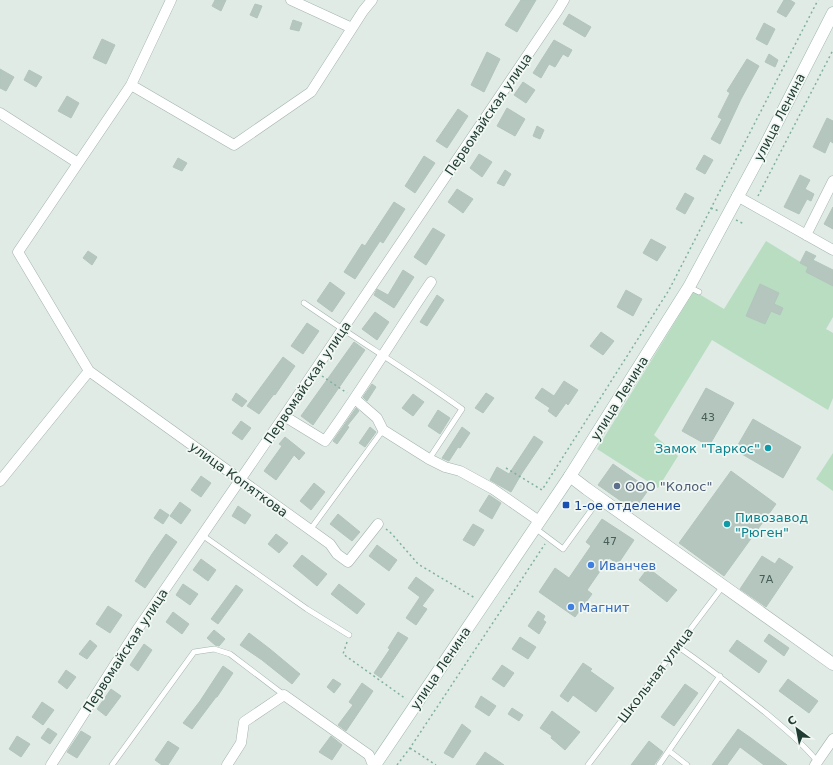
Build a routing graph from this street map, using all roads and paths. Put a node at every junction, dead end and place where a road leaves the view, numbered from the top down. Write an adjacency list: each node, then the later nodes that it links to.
1 (171, 0): 9 (street)
2 (291, 0): 7 (street)
3 (372, 0): 7 (street)
4 (564, 0): 19 (street, Первомайская улица)
5 (818, 0): 27 (path)
6 (833, 13): 13 (main road, улица Ленина)
7 (352, 28): 9 (street)
8 (833, 50): 14 (path)
9 (131, 85): 11 (street)
10 (0, 113): 11 (street)
11 (78, 162): 22 (street)
12 (833, 181): 15 (street)
13 (737, 196): 14 (street); 28 (main road, улица Ленина)
14 (754, 205): 15 (street)
15 (806, 235): 16 (street)
16 (833, 250)
17 (431, 282): 20 (street)
18 (304, 303): 19 (lane)
19 (342, 329): 20 (lane); 21 (street, Первомайская улица)
20 (382, 355): 23 (street); 26 (lane)
21 (315, 370): 23 (path); 24 (street, Первомайская улица)
22 (89, 371): 29 (street, улица Копяткова); 30 (street)
23 (355, 399): 24 (street); 25 (street)
24 (284, 416): 29 (street, Первомайская улица)
25 (383, 430): 26 (street); 34 (lane)
26 (429, 459): 33 (street)
27 (506, 468)
28 (570, 476): 31 (main road); 33 (main road, улица Ленина)
29 (240, 480): 34 (street, улица Копяткова); 35 (street, Первомайская улица)
30 (0, 481)
31 (600, 498): 36 (lane); 37 (main road)
32 (378, 524): 34 (street, улица Копяткова); 38 (path)
33 (537, 524): 36 (lane); 38 (main road, улица Ленина)
34 (310, 530)
35 (202, 535): 39 (lane); 49 (street, Первомайская улица)
36 (549, 539): 46 (path)
37 (723, 586): 40 (lane, Школьная улица); 41 (main road)
38 (483, 604): 44 (main road, улица Ленина)
39 (349, 635): 44 (path)
40 (678, 646): 42 (lane); 55 (lane, Школьная улица)
41 (833, 664)
42 (720, 676): 47 (lane); 48 (lane)
43 (284, 695): 50 (lane); 51 (street); 52 (street)
44 (415, 705): 52 (main road, улица Ленина)
45 (833, 739): 48 (street)
46 (410, 748): 53 (path); 54 (path)
47 (669, 751): 56 (lane); 57 (lane)
48 (816, 763)
49 (51, 765)
50 (112, 765)
51 (227, 765)
52 (374, 765)
53 (397, 765)
54 (436, 765)
55 (588, 765)
56 (659, 765)
57 (687, 765)

